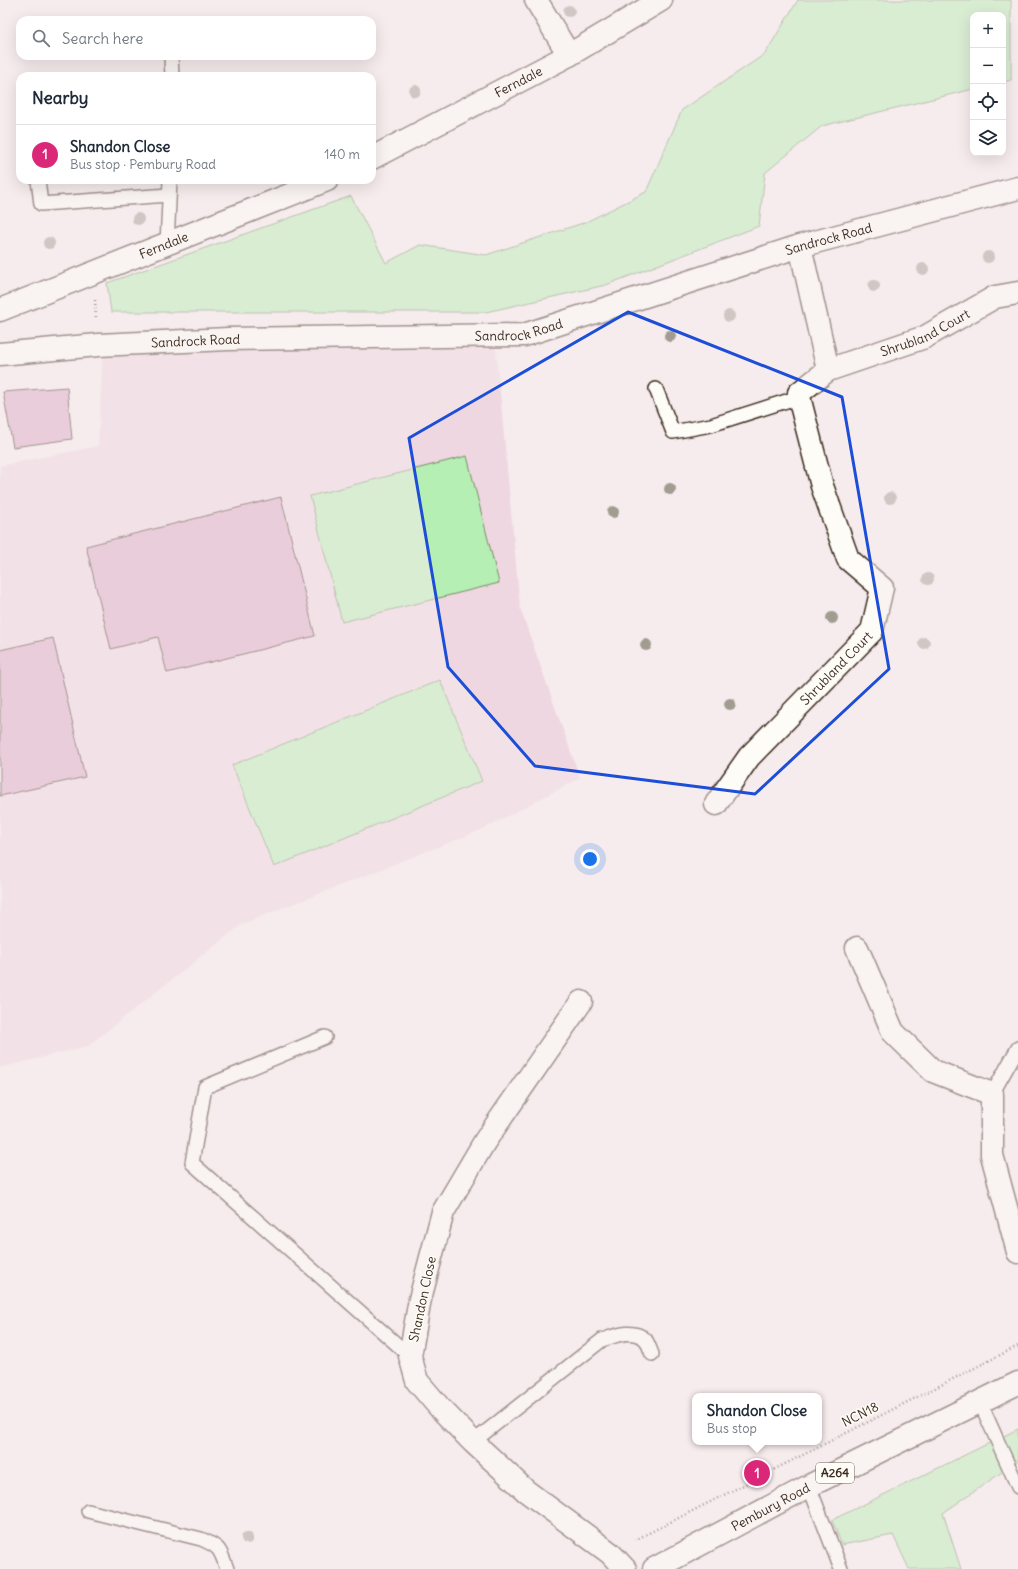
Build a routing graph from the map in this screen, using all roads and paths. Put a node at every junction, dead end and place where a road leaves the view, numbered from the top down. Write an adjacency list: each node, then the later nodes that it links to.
1 (536, 0): 3 (street)
2 (661, 0): 3 (street, Ferndale)
3 (569, 55): 6 (street, Ferndale)
4 (171, 60): 5 (lane)
5 (172, 72)
6 (376, 156)
7 (38, 184): 11 (lane)
8 (170, 184): 11 (lane)
9 (317, 184): 12 (street, Ferndale)
10 (1018, 188): 13 (street, Sandrock Road)
11 (169, 195): 12 (lane)
12 (167, 244): 14 (street, Ferndale)
13 (800, 246): 17 (street, Sandrock Road); 19 (street)
14 (94, 274): 16 (street, Ferndale); 17 (path)
15 (1018, 293): 19 (street, Shrubland Court)
16 (0, 310)
17 (98, 345): 18 (street, Sandrock Road)
18 (0, 354)
19 (828, 370): 21 (street, Shrubland Court)
20 (656, 389): 21 (lane)
21 (800, 397): 22 (street, Shrubland Court)
22 (716, 804)
23 (857, 948): 27 (street)
24 (581, 1002): 31 (street, Shandon Close)
25 (325, 1037): 31 (lane)
26 (1018, 1048): 27 (lane)
27 (992, 1094): 28 (street)
28 (1018, 1252)
29 (1018, 1346): 38 (path, NCN18)
30 (652, 1354): 34 (lane)
31 (410, 1356): 34 (street, Shandon Close)
32 (1018, 1383): 33 (street, Pembury Road / A264)
33 (980, 1402): 35 (street, Pembury Road / A264); 36 (lane)
34 (473, 1442): 38 (street, Shandon Close)
35 (809, 1486): 41 (street, Pembury Road / A264); 42 (lane)
36 (1018, 1487)
37 (88, 1511): 39 (lane)
38 (610, 1553): 40 (street, Shandon Close)
39 (228, 1569)
40 (625, 1569)
41 (654, 1569)
42 (841, 1569)

